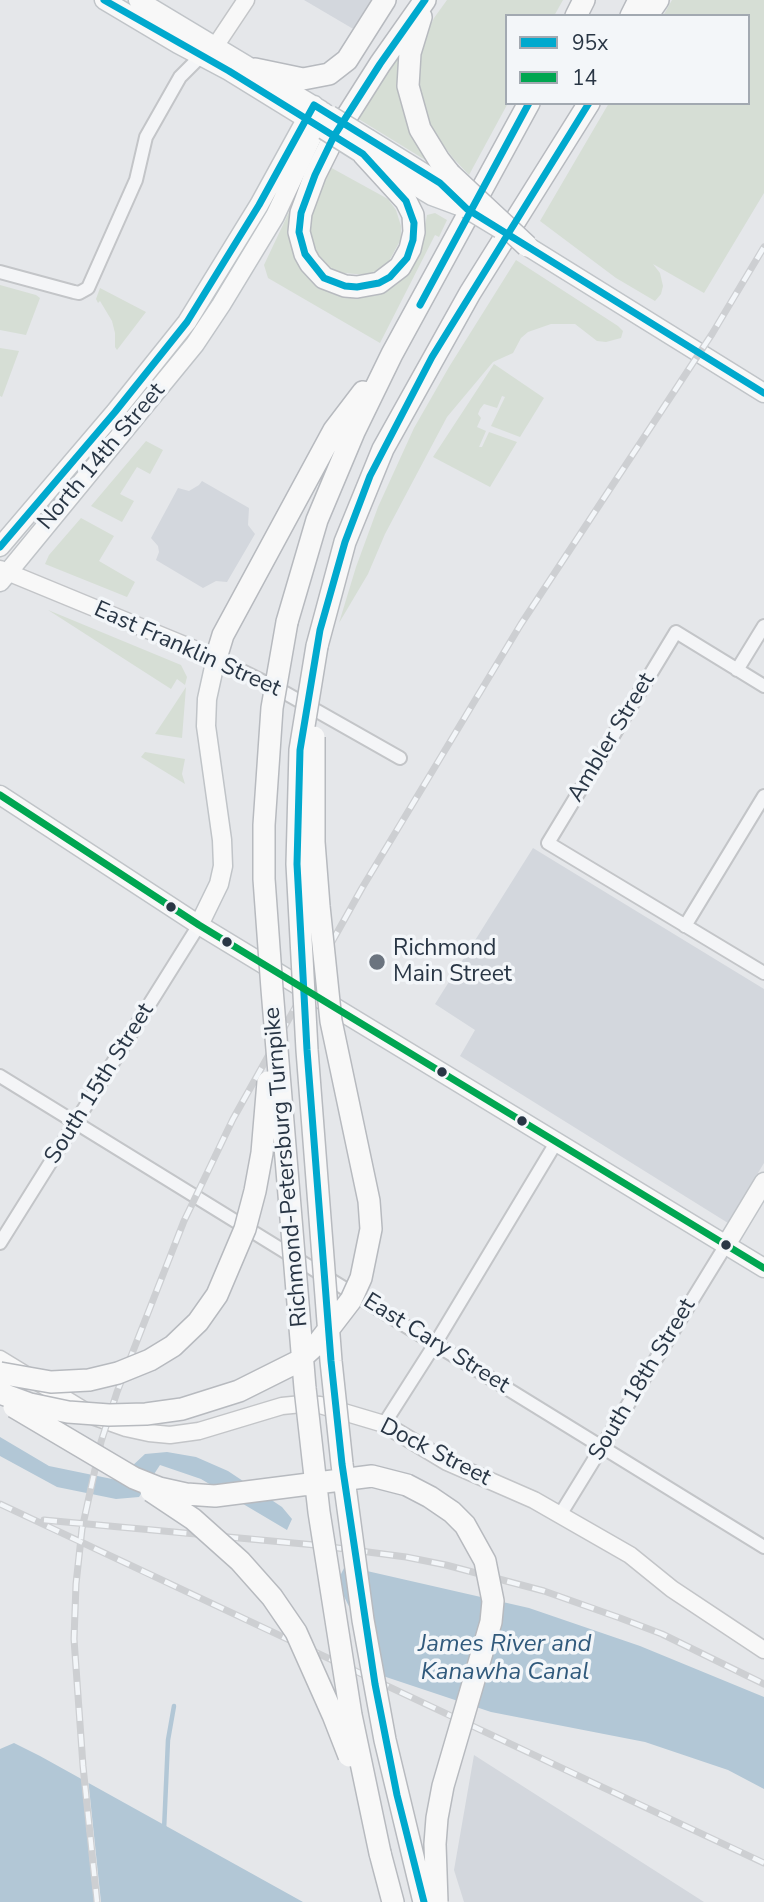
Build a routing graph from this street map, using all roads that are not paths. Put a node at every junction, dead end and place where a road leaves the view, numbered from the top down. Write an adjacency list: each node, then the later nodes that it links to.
1 (104, 0): 7 (main road)
2 (138, 0): 6 (main road)
3 (246, 0): 6 (main road)
4 (385, 0): 8 (highway)
5 (426, 0): 12 (highway); 13 (highway)
6 (216, 45): 7 (main road); 8 (main road)
7 (201, 56): 11 (main road); 15 (street)
8 (255, 69): 11 (main road)
9 (528, 105): 16 (highway, Richmond-Petersburg Turnpike)
10 (586, 105): 21 (highway)
11 (319, 118): 12 (main road, bridge); 18 (main road, North 14th Street); 19 (main road, North 14th Street)
12 (364, 148): 13 (main road)
13 (441, 184): 14 (highway, bridge); 14 (main road, bridge)
14 (531, 249): 17 (main road)
15 (0, 272)
16 (392, 354): 22 (highway); 31 (highway, Richmond-Petersburg Turnpike, bridge)
17 (764, 393)
18 (0, 547)
19 (2, 574): 22 (main road, East Franklin Street)
20 (764, 626): 23 (street)
21 (318, 638): 42 (highway, bridge); 50 (highway, Richmond-Petersburg Turnpike, bridge)
22 (216, 658): 25 (street, East Franklin Street); 28 (main road)
23 (737, 670): 24 (street); 29 (street, Ambler Street)
24 (764, 686)
25 (400, 758)
26 (0, 795): 28 (main road)
27 (764, 796): 29 (street)
28 (199, 925): 33 (street, South 15th Street); 34 (main road)
29 (685, 926): 30 (street)
30 (764, 973)
31 (272, 989): 41 (highway, bridge); 48 (highway, Richmond-Petersburg Turnpike, bridge)
32 (0, 1076): 33 (street, East Cary Street)
33 (77, 1122): 36 (street, South 15th Street); 39 (street, East Cary Street)
34 (557, 1142): 37 (main road); 39 (street)
35 (764, 1182): 37 (main road)
36 (0, 1243)
37 (726, 1245): 38 (main road); 44 (street, South 18th Street)
38 (764, 1268)
39 (436, 1344): 43 (street); 44 (street, East Cary Street)
40 (0, 1359): 43 (main road, Dock Street)
41 (0, 1373)
42 (0, 1393)
43 (384, 1424): 45 (main road, Dock Street)
44 (602, 1447): 45 (street, South 18th Street); 46 (street, East Cary Street)
45 (560, 1515): 47 (main road, Dock Street)
46 (764, 1548)
47 (764, 1650)
48 (380, 1853): 49 (highway, Richmond-Petersburg Turnpike); 51 (highway, bridge)
49 (393, 1902)
50 (424, 1902)
51 (437, 1902)

